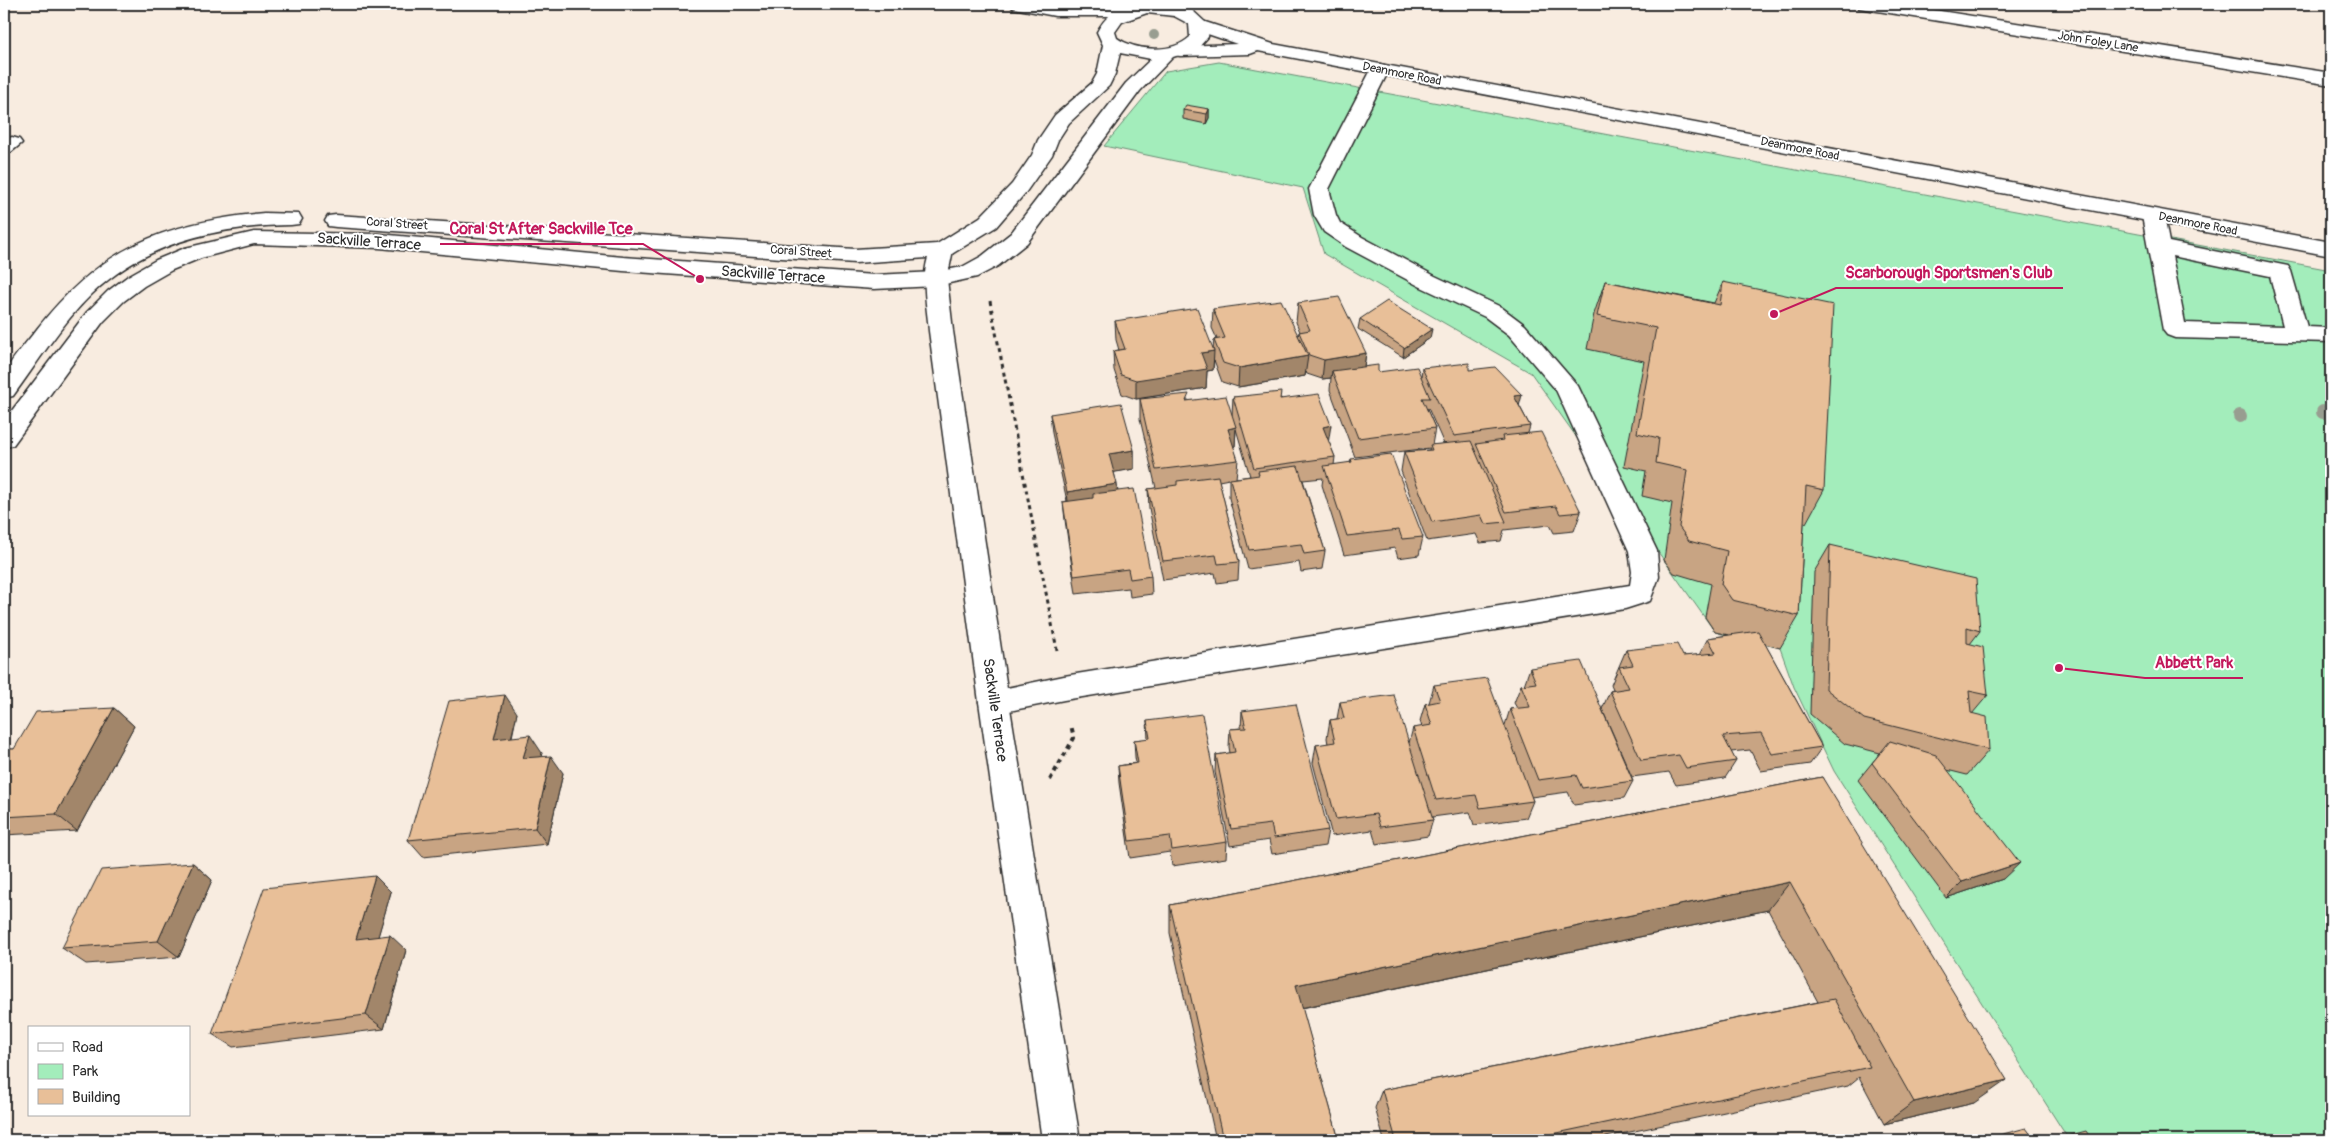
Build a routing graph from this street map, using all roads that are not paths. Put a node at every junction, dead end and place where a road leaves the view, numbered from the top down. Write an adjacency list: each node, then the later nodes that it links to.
1 (1019, 4): 4 (main road)
2 (1865, 4): 10 (main road, John Foley Lane)
3 (1144, 8): 4 (main road); 5 (main road); 6 (main road)
4 (1056, 10): 6 (main road)
5 (1194, 16): 7 (main road, Deanmore Road); 8 (main road, Sackville Terrace)
6 (1110, 40): 8 (main road); 14 (main road)
7 (1269, 49): 8 (main road, Deanmore Road); 9 (main road, Deanmore Road)
8 (1173, 52): 15 (main road, Sackville Terrace)
9 (1380, 70): 11 (main road, Deanmore Road); 20 (main road)
10 (2331, 79)
11 (2153, 216): 12 (main road); 13 (main road, Deanmore Road)
12 (2159, 247): 16 (main road); 16 (main road)
13 (2331, 249)
14 (942, 250): 15 (main road, Sackville Terrace); 18 (main road, Coral Street)
15 (936, 279): 19 (main road, Sackville Terrace); 20 (main road, Sackville Terrace)
16 (2297, 334): 17 (main road)
17 (2331, 335)
18 (4, 390)
19 (4, 438)
20 (994, 702): 21 (main road, Sackville Terrace)
21 (1061, 1140)

